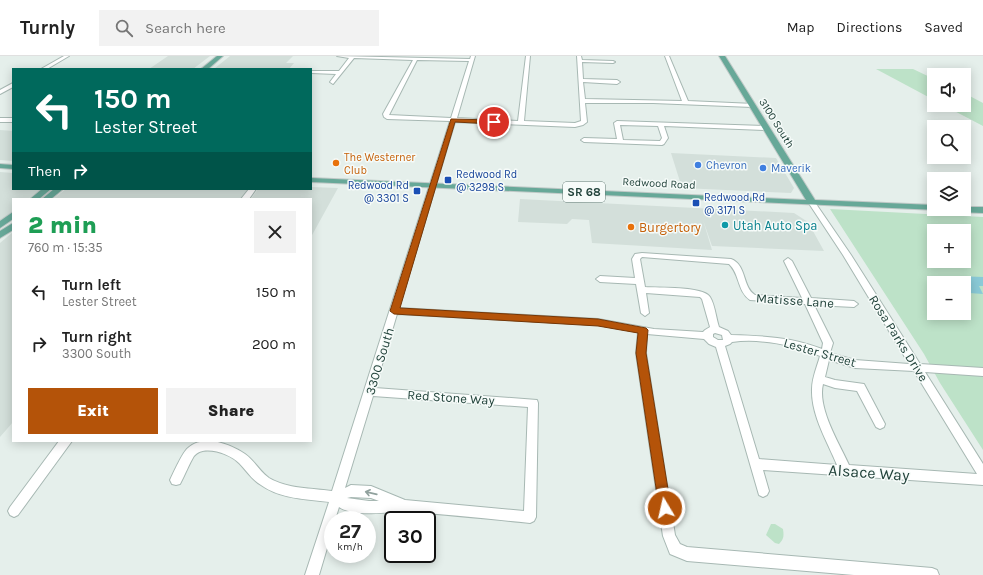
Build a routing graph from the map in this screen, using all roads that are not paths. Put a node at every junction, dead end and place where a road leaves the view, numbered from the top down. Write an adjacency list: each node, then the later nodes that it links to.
1 (67, 56): 12 (street)
2 (220, 56): 13 (main road)
3 (339, 56): 4 (street)
4 (353, 56): 8 (street); 15 (street)
5 (528, 56): 27 (street)
6 (667, 56): 22 (street)
7 (722, 56): 23 (main road, 3100 South)
8 (416, 58): 9 (street); 26 (street)
9 (473, 58): 26 (street, 3300 South)
10 (579, 58): 11 (street); 16 (street)
11 (613, 62)
12 (45, 68)
13 (205, 68)
14 (312, 72): 15 (street)
15 (340, 73): 17 (street)
16 (581, 80): 18 (street); 21 (street)
17 (333, 82)
18 (617, 82)
19 (12, 86): 20 (street)
20 (0, 92)
21 (582, 101): 22 (street); 27 (street)
22 (686, 103): 23 (street)
23 (752, 105): 29 (main road, 3100 South)
24 (0, 120): 25 (street)
25 (12, 120)
26 (453, 120): 27 (street); 35 (street, 3300 South)
27 (521, 123)
28 (661, 125): 29 (street); 31 (street); 31 (street)
29 (766, 128): 42 (main road, 3100 South)
30 (584, 140): 31 (street)
31 (620, 141)
32 (0, 166): 33 (main road)
33 (12, 167)
34 (312, 180): 35 (main road, Redwood Road / SR 68)
35 (433, 185): 42 (main road, Redwood Road / SR 68); 55 (street, 3300 South)
36 (46, 190): 39 (main road)
37 (58, 190): 40 (main road)
38 (252, 190): 41 (street)
39 (35, 198)
40 (47, 198)
41 (246, 198)
42 (812, 202): 43 (main road, Redwood Road / SR 68); 62 (street, Rosa Parks Drive)
43 (927, 208)
44 (971, 210): 45 (main road)
45 (983, 210)
46 (12, 216): 47 (main road)
47 (0, 225)
48 (12, 227): 49 (main road)
49 (0, 235)
50 (788, 261): 53 (street)
51 (600, 279): 52 (street)
52 (640, 286): 53 (street, Matisse Lane); 56 (street); 57 (street)
53 (809, 302): 54 (street, Matisse Lane); 61 (street)
54 (854, 304)
55 (394, 311): 58 (street); 65 (street, 3300 South)
56 (645, 314)
57 (715, 329): 59 (street); 60 (street)
58 (643, 330): 59 (street); 77 (street)
59 (707, 336): 60 (street)
60 (724, 341): 61 (street, Lester Street); 68 (street)
61 (826, 355): 62 (street, Lester Street); 64 (street)
62 (917, 368): 63 (street, Lester Street); 70 (street, Rosa Parks Drive)
63 (983, 372)
64 (819, 379): 66 (street); 69 (street)
65 (369, 392): 74 (street, 3300 South); 74 (street, Red Stone Way)
66 (880, 424)
67 (65, 442): 75 (street)
68 (755, 464): 69 (street, Alsace Way); 73 (street)
69 (845, 470): 72 (street, Alsace Way)
70 (983, 474)
71 (176, 480): 74 (street)
72 (983, 480)
73 (763, 491)
74 (336, 497): 76 (street, 3300 South)
75 (14, 511)
76 (312, 575)
77 (932, 575)

